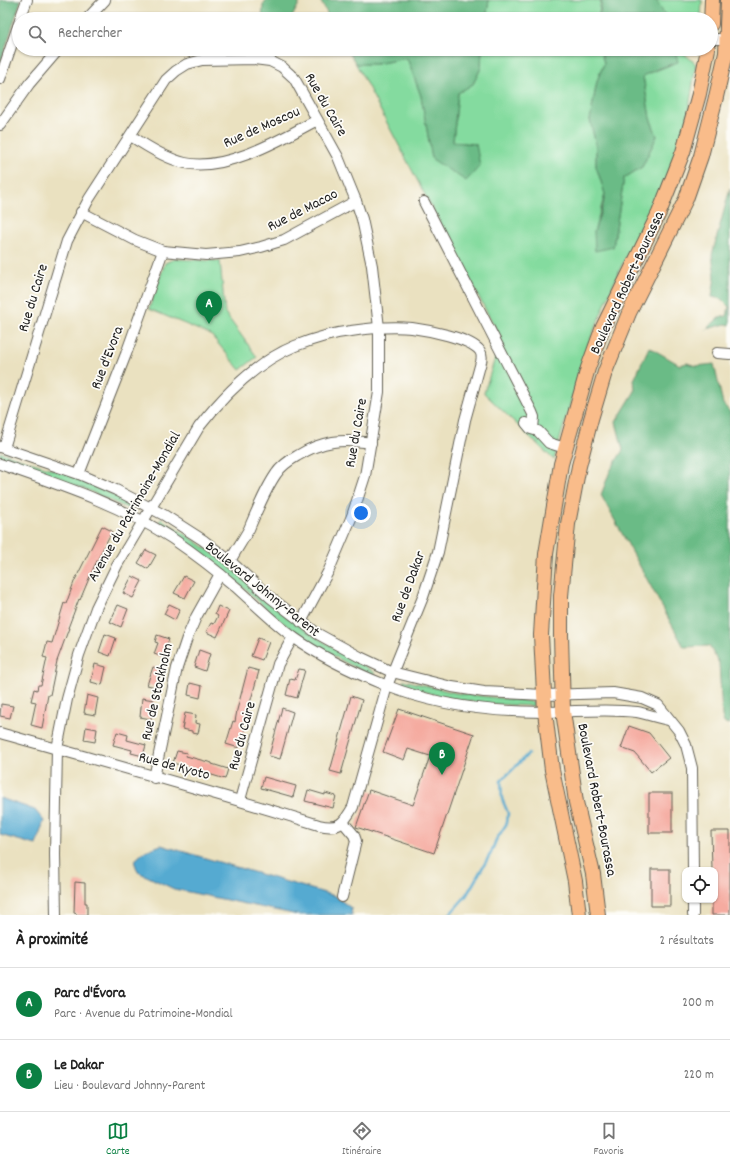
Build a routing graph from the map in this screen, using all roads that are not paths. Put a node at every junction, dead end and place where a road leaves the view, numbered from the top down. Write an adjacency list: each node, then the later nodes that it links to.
1 (27, 0): 5 (street)
2 (105, 0): 6 (street)
3 (712, 0): 7 (highway)
4 (728, 0): 9 (highway, Boulevard Robert-Bourassa)
5 (23, 12)
6 (94, 12)
7 (712, 12)
8 (718, 39): 9 (street)
9 (729, 39): 39 (highway, Boulevard Robert-Bourassa)
10 (12, 44): 13 (street)
11 (52, 56): 14 (street)
12 (707, 56): 28 (highway, Boulevard Robert-Bourassa)
13 (0, 79)
14 (4, 110): 16 (street)
15 (317, 120): 17 (street, Rue de Moscou); 17 (street, Rue du Caire); 18 (street, Rue du Caire)
16 (0, 125)
17 (131, 136): 20 (street, Rue du Caire)
18 (356, 201): 21 (street, Rue de Macao); 22 (street, Rue du Caire)
19 (424, 202): 28 (street)
20 (81, 212): 21 (street, Rue de Macao); 27 (street, Rue du Caire)
21 (163, 251): 30 (street, Rue d'Evora)
22 (379, 328): 23 (street, Avenue du Patrimoine-Mondial); 26 (street, Rue du Caire); 31 (street, Avenue du Patrimoine-Mondial)
23 (480, 351): 37 (street, Rue de Dakar)
24 (717, 352): 25 (street)
25 (730, 354)
26 (371, 443): 33 (street); 35 (street, Rue du Caire)
27 (2, 448): 30 (street, Boulevard Johnny-Parent)
28 (565, 448): 40 (highway, Boulevard Robert-Bourassa)
29 (0, 464): 32 (street, Boulevard Johnny-Parent)
30 (79, 474): 31 (street, Boulevard Johnny-Parent)
31 (150, 508): 32 (street, Avenue du Patrimoine-Mondial); 33 (street, Boulevard Johnny-Parent)
32 (143, 521): 34 (street, Boulevard Johnny-Parent); 45 (street, Avenue du Patrimoine-Mondial)
33 (230, 561): 35 (street, Boulevard Johnny-Parent)
34 (220, 574): 36 (street, Boulevard Johnny-Parent); 46 (street, Rue de Stockholm)
35 (301, 622): 37 (street, Boulevard Johnny-Parent)
36 (293, 636): 38 (street, Boulevard Johnny-Parent); 47 (street, Rue du Caire)
37 (392, 672): 38 (street, Rue de Dakar); 40 (street, Boulevard Johnny-Parent)
38 (387, 686): 42 (street, Boulevard Johnny-Parent); 48 (street, Rue de Dakar)
39 (562, 694): 40 (street, Boulevard Johnny-Parent); 41 (highway, Boulevard Robert-Bourassa); 43 (street, Boulevard Johnny-Parent)
40 (544, 695): 42 (highway, Boulevard Robert-Bourassa)
41 (563, 711): 42 (street, Boulevard Johnny-Parent); 43 (street, Boulevard Johnny-Parent); 54 (highway, Boulevard Robert-Bourassa)
42 (544, 712): 53 (highway, Boulevard Robert-Bourassa)
43 (669, 720): 49 (street, Boulevard Johnny-Parent)
44 (0, 733): 45 (street, Rue de Kyoto)
45 (57, 749): 46 (street, Rue de Kyoto); 52 (street, Avenue du Patrimoine-Mondial)
46 (154, 778): 47 (street, Rue de Kyoto)
47 (240, 800): 48 (street, Rue de Kyoto)
48 (341, 823): 50 (street)
49 (693, 867)
50 (342, 897)
51 (693, 903): 55 (street)
52 (56, 915)
53 (579, 915)
54 (598, 915)
55 (693, 915)

